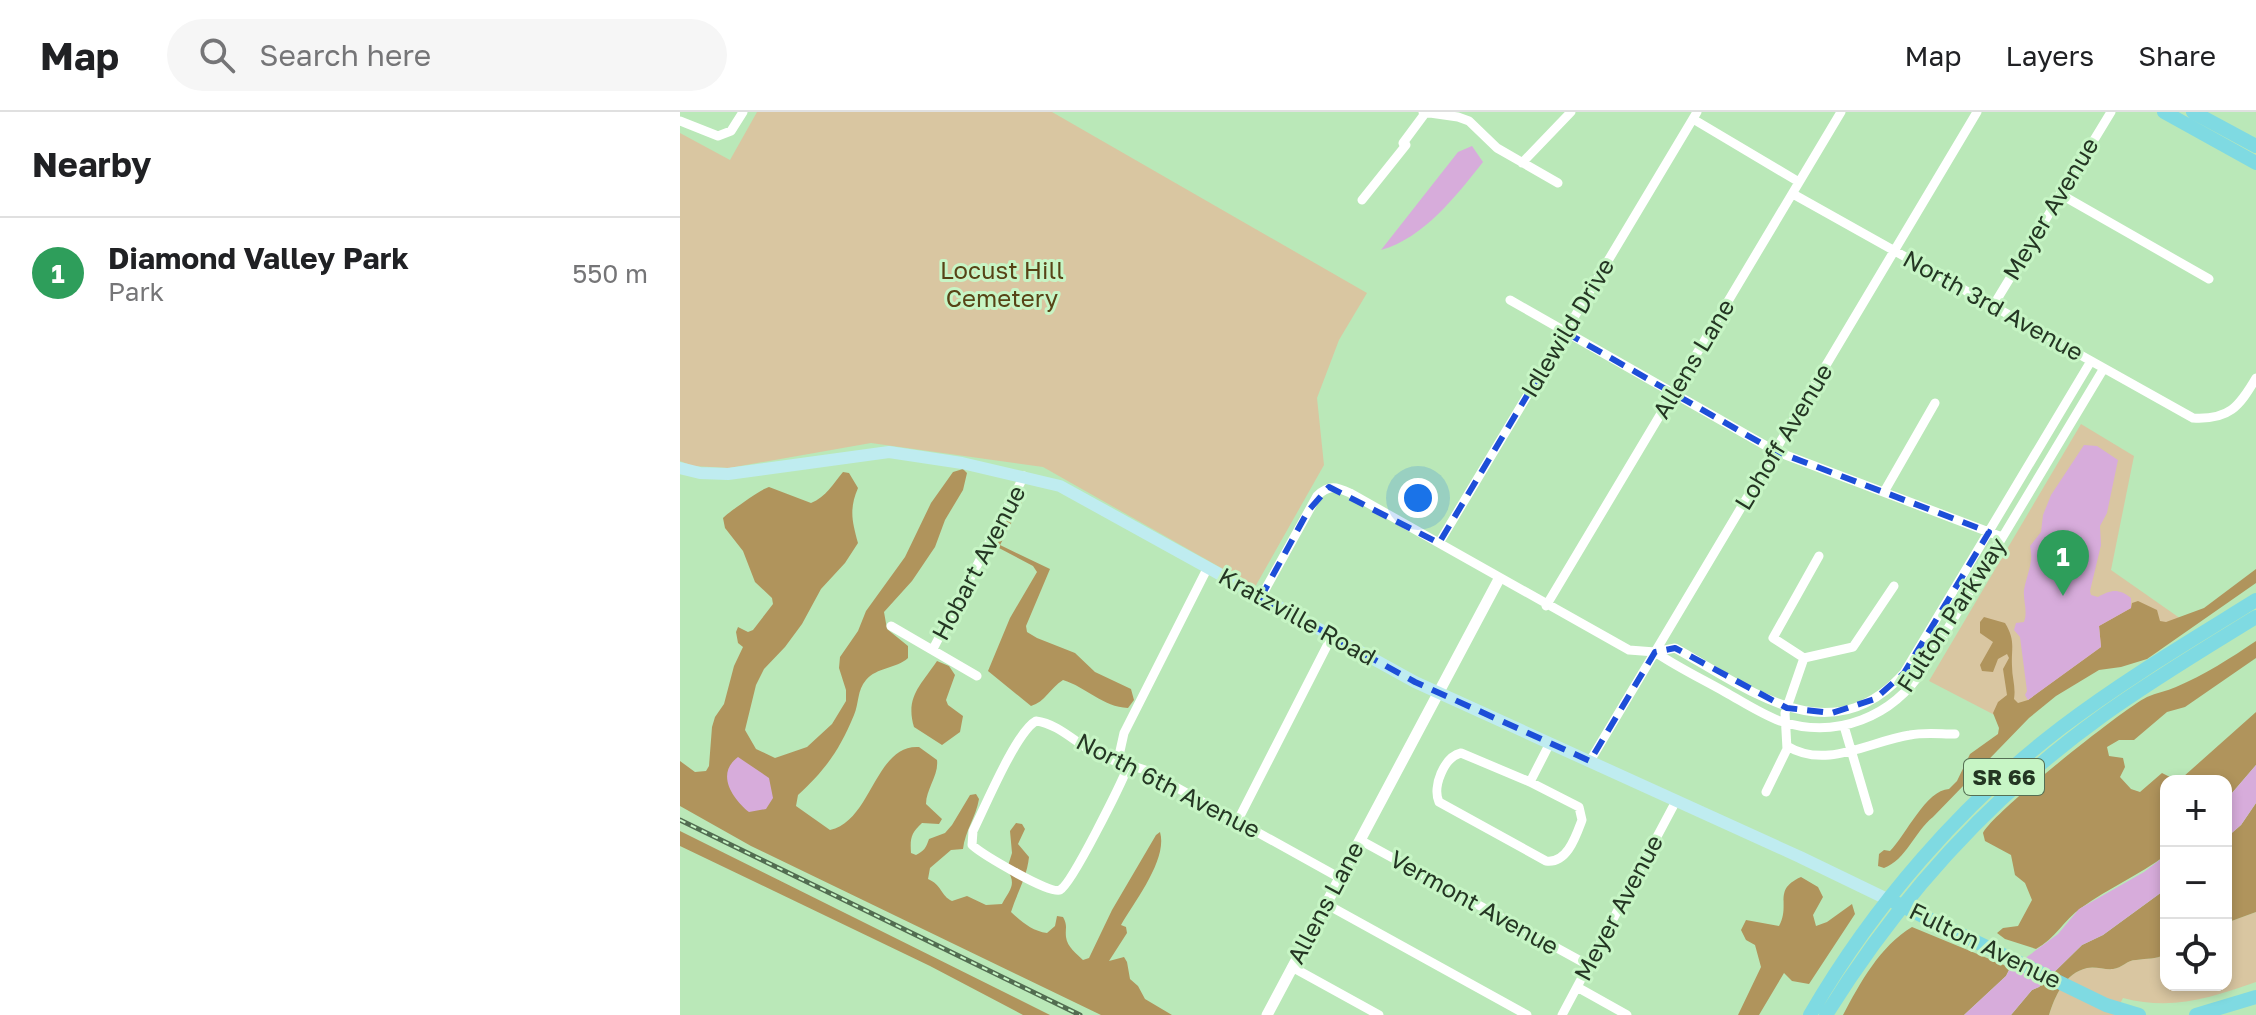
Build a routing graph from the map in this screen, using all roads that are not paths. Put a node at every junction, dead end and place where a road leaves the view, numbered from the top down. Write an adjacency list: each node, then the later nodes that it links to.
1 (743, 112): 11 (street)
2 (1424, 112): 9 (street); 19 (street)
3 (1571, 112): 13 (street)
4 (1841, 112): 15 (street, Allens Lane)
5 (1977, 112): 20 (street, Lohoff Avenue)
6 (2111, 112): 18 (street, Meyer Avenue)
7 (2164, 112): 14 (main road)
8 (2193, 112): 12 (main road)
9 (1439, 113): 13 (street)
10 (1695, 115): 15 (street); 24 (street, Idlewild Drive)
11 (680, 121)
12 (2256, 146)
13 (1522, 163): 16 (street)
14 (2256, 163)
15 (1799, 182): 17 (street, Allens Lane)
16 (1558, 183)
17 (1793, 194): 20 (street, North 3rd Avenue); 28 (street, Allens Lane)
18 (2060, 194): 21 (street); 23 (street, Meyer Avenue)
19 (1362, 200)
20 (1895, 251): 23 (street, North 3rd Avenue); 30 (street, Lohoff Avenue)
21 (2209, 279)
22 (1510, 300): 24 (street)
23 (1993, 306): 25 (street, North 3rd Avenue)
24 (1565, 332): 28 (street); 36 (street, Idlewild Drive)
25 (2091, 361): 26 (street, North 3rd Avenue); 34 (street, Fulton Parkway)
26 (2104, 368): 27 (street, North 3rd Avenue); 35 (street, Fulton Parkway)
27 (2256, 378)
28 (1673, 394): 30 (street); 43 (street, Allens Lane)
29 (1935, 403): 33 (street)
30 (1775, 451): 33 (street); 48 (street, Lohoff Avenue)
31 (680, 468): 32 (main road, Kratzville Road)
32 (1024, 476): 38 (main road, Kratzville Road); 47 (street, Hobart Avenue)
33 (1884, 492): 34 (street)
34 (1989, 532): 35 (street); 52 (street, Fulton Parkway)
35 (2002, 537): 54 (street, Fulton Parkway)
36 (1439, 543): 39 (street); 41 (street)
37 (1819, 556): 49 (street)
38 (1208, 567): 41 (main road, Kratzville Road); 59 (street)
39 (1499, 579): 43 (street); 51 (street, Allens Lane)
40 (1894, 586): 49 (street)
41 (1261, 597): 46 (main road, Kratzville Road)
42 (2256, 600): 69 (main road, SR 66)
43 (1546, 606): 48 (street)
44 (2256, 617): 69 (main road, SR 66)
45 (891, 626): 47 (street)
46 (1332, 636): 51 (main road, Kratzville Road); 66 (street)
47 (933, 649): 50 (street)
48 (1655, 652): 52 (street, Fulton Parkway); 53 (street, Fulton Parkway); 60 (street, Lohoff Avenue)
49 (1804, 658): 52 (street)
50 (977, 676)
51 (1438, 692): 56 (main road, Kratzville Road); 67 (street, Allens Lane)
52 (1787, 708): 53 (street)
53 (1785, 722): 54 (street, Fulton Parkway); 57 (street)
54 (1844, 726): 58 (street)
55 (1955, 734): 58 (street)
56 (1550, 743): 60 (main road, Kratzville Road); 62 (street)
57 (1787, 746): 58 (street); 63 (street)
58 (1851, 751): 65 (street)
59 (1118, 760): 61 (street, North 6th Avenue); 61 (street, North 6th Avenue)
60 (1590, 761): 64 (main road, Kratzville Road)
61 (1129, 764): 66 (street, North 6th Avenue)
62 (1530, 782): 62 (street)
63 (1766, 792)
64 (1676, 801): 69 (main road, Kratzville Road); 71 (street, Meyer Avenue)
65 (1869, 811)
66 (1238, 820): 68 (street, North 6th Avenue)
67 (1360, 840): 68 (street, Allens Lane); 71 (street, Vermont Avenue)
68 (1340, 878): 70 (street, Allens Lane)
69 (1895, 903): 76 (main road, Fulton Avenue); 82 (main road, SR 66); 83 (main road, SR 66)
70 (1326, 904): 72 (street, Allens Lane); 75 (street)
71 (1588, 965): 73 (street, Meyer Avenue)
72 (1292, 967): 77 (street, Allens Lane); 78 (street)
73 (1577, 987): 80 (street, Meyer Avenue); 81 (street)
74 (2256, 997): 84 (main road)
75 (1508, 1010): 79 (street)
76 (2133, 1013)
77 (1267, 1015)
78 (1379, 1015)
79 (1527, 1015)
80 (1562, 1015)
81 (1627, 1015)
82 (1810, 1015)
83 (1826, 1015)
84 (2196, 1015)

